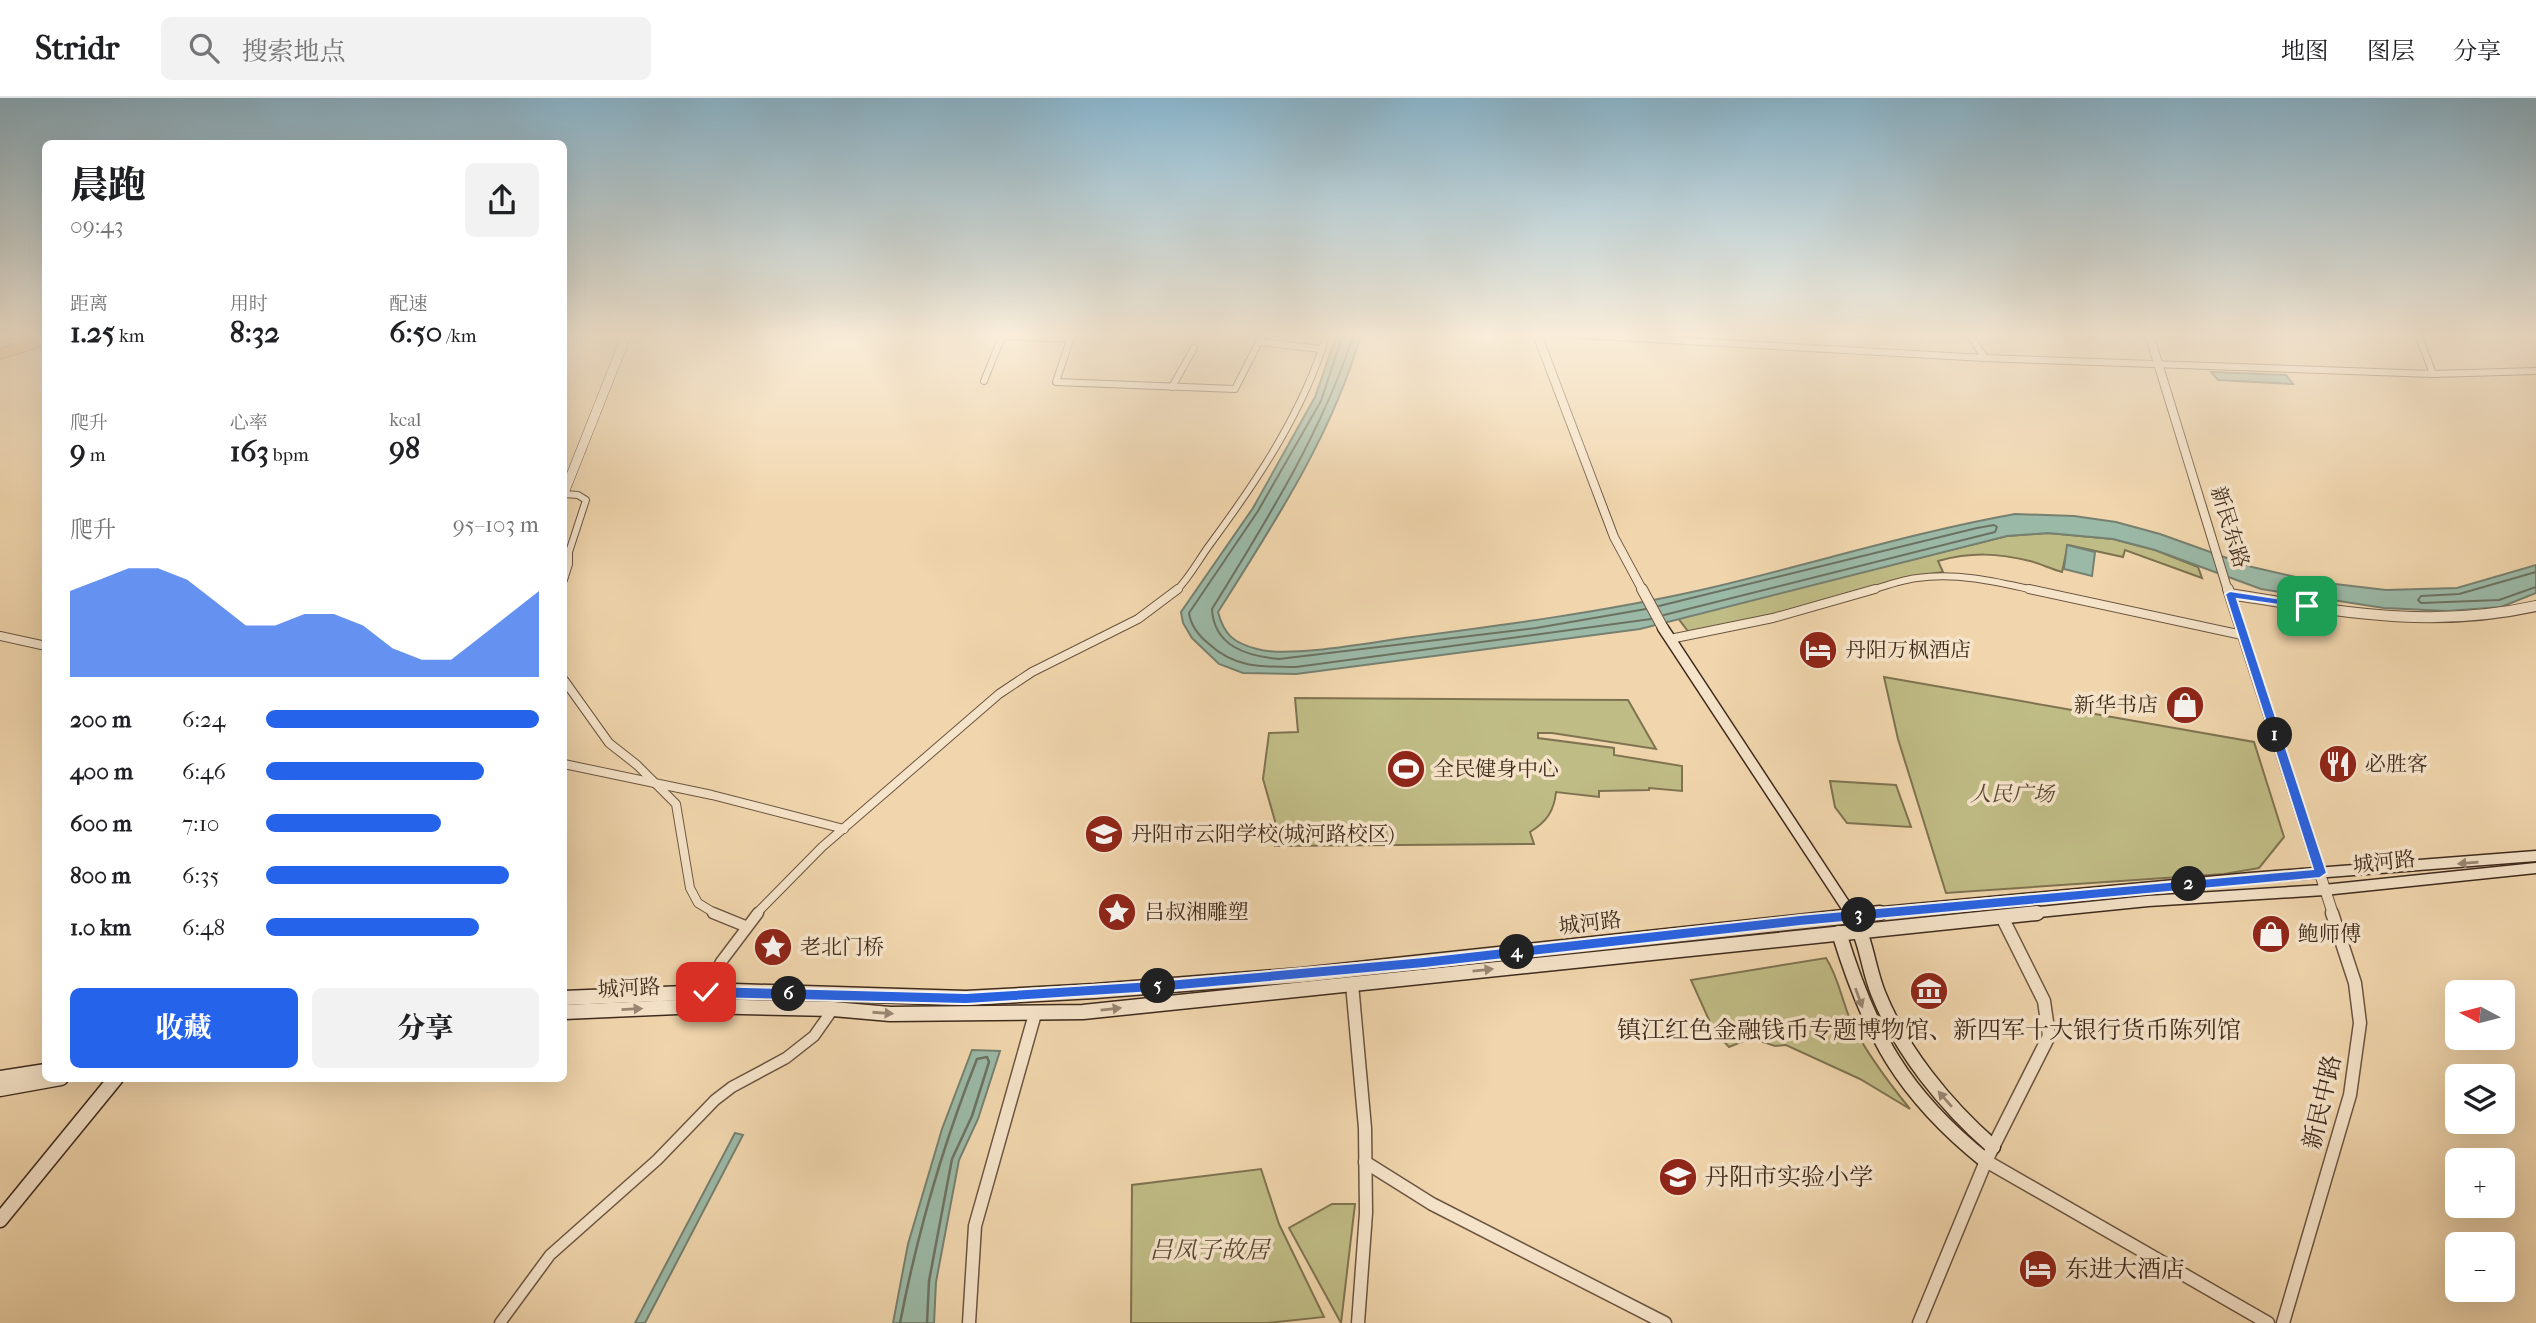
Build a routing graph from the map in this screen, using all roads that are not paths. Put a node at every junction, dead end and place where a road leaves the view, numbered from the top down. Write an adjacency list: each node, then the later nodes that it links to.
1 (606, 391): 5 (main road)
2 (1307, 391): 18 (street)
3 (1558, 391): 10 (street)
4 (2167, 391): 8 (street, 新民东路)
5 (567, 486)
6 (567, 493): 7 (street)
7 (567, 548)
8 (2229, 590): 9 (street); 11 (street, 新民东路)
9 (2536, 606)
10 (1663, 628): 13 (main road)
11 (2242, 635): 13 (street); 21 (street, 新民东路)
12 (0, 636): 14 (street)
13 (1671, 639): 23 (main road)
14 (42, 645)
15 (567, 684): 17 (street)
16 (567, 765): 17 (street)
17 (657, 785): 18 (street); 25 (street)
18 (844, 830): 25 (street)
19 (2536, 856): 21 (main road, 城河路, one-way to 21)
20 (2536, 868): 22 (main road, 城河路)
21 (2320, 873): 22 (street, 新民东路); 23 (main road, 城河路)
22 (2324, 890): 24 (main road, 城河路); 50 (street, 新民中路)
23 (1851, 916): 26 (main road); 29 (main road, 城河路)
24 (2002, 917): 26 (main road, 城河路); 40 (street)
25 (745, 926): 29 (street)
26 (1861, 930): 27 (main road, 城河路); 40 (main road, one-way to 26)
27 (1839, 933): 28 (main road, 城河路, one-way to 27); 41 (main road, one-way to 41)
28 (1352, 984): 34 (main road, 城河路, one-way to 28); 42 (street)
29 (706, 992): 30 (main road, 城河路); 31 (street)
30 (567, 998)
31 (700, 1006): 32 (main road, 城河路); 33 (main road, 城河路, one-way to 31)
32 (833, 1009): 34 (main road, 城河路, one-way to 34); 44 (street)
33 (567, 1012)
34 (1035, 1014): 45 (street)
35 (42, 1072): 36 (main road)
36 (0, 1078)
37 (42, 1081): 39 (main road)
38 (113, 1082): 43 (main road)
39 (0, 1089)
40 (1993, 1147): 41 (street)
41 (1986, 1161): 48 (street); 49 (street)
42 (1365, 1162): 46 (street); 47 (street)
43 (0, 1220)
44 (500, 1323)
45 (969, 1323)
46 (1358, 1323)
47 (1665, 1323)
48 (1919, 1323)
49 (2267, 1323)
50 (2283, 1323)

